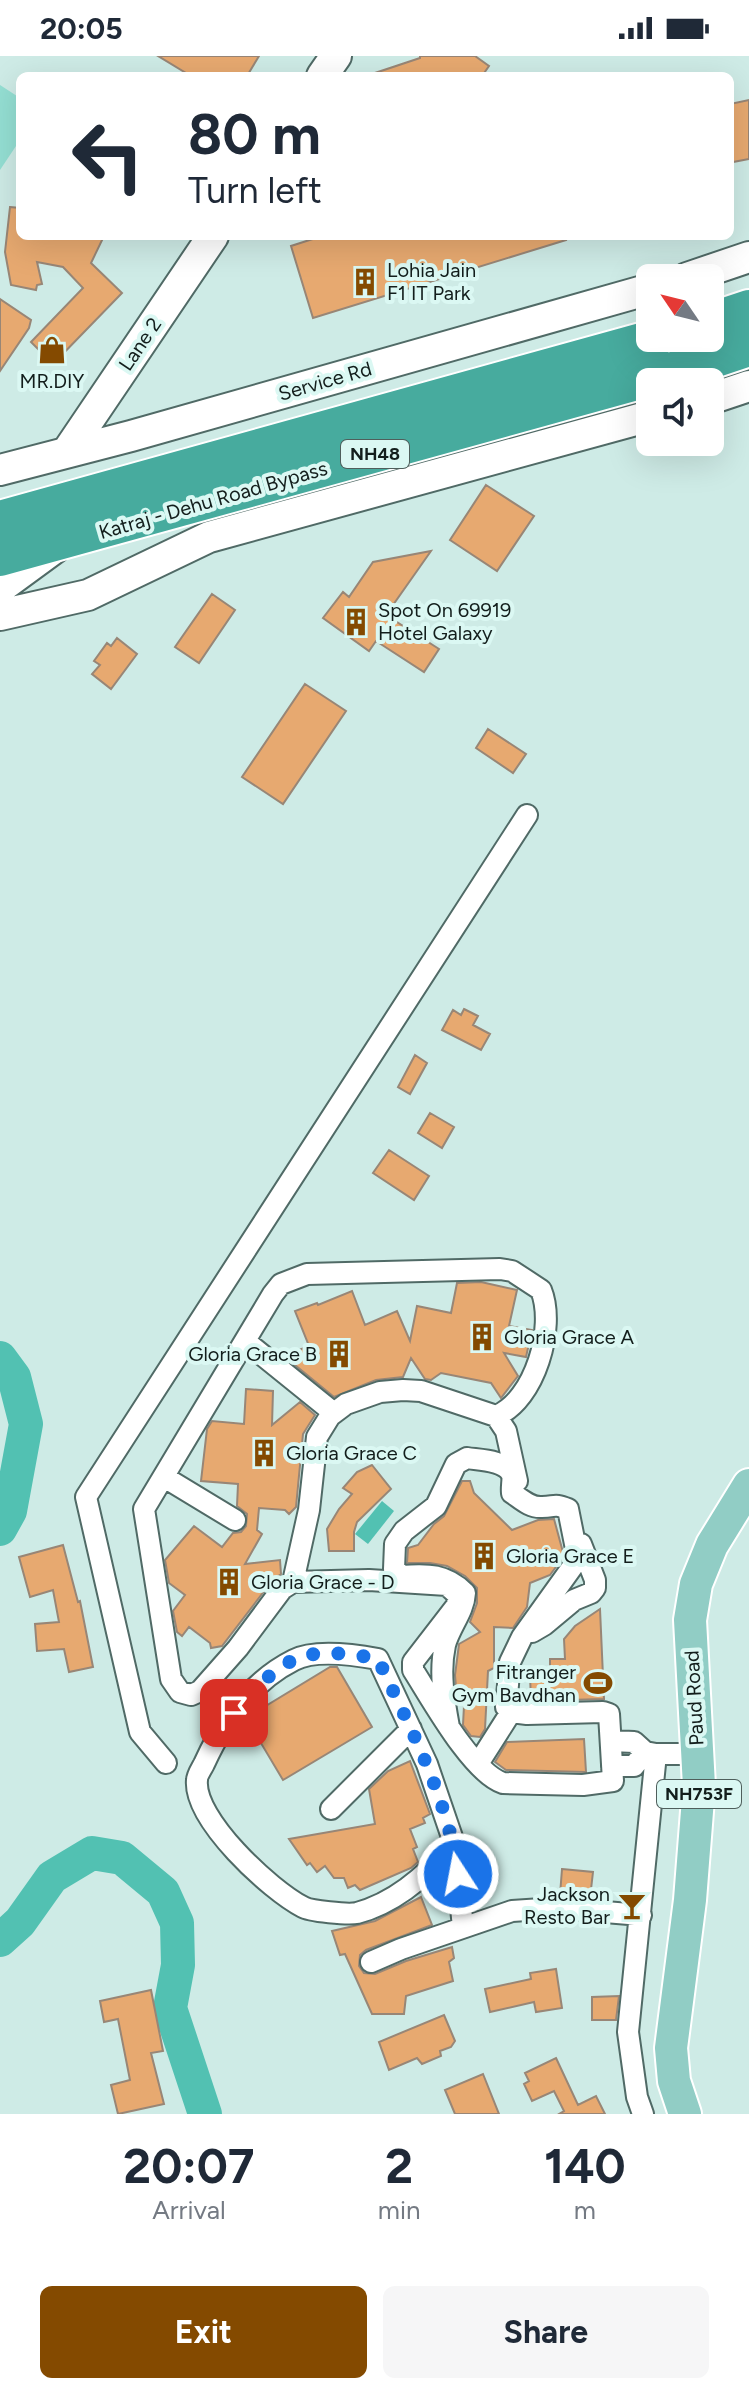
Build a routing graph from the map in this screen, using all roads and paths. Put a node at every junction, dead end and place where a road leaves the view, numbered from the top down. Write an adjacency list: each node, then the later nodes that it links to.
1 (210, 240): 12 (street, Lane 2)
2 (749, 257): 3 (street)
3 (724, 265)
4 (636, 293): 12 (street, Service Rd)
5 (749, 309): 6 (highway)
6 (724, 317)
7 (636, 344): 14 (highway, Katraj - Dehu Road Bypass / NH48)
8 (749, 347): 15 (highway, Katraj - Dehu Road Bypass / NH48)
9 (749, 386): 10 (street)
10 (724, 394)
11 (636, 420): 18 (street)
12 (67, 452): 13 (street, Service Rd)
13 (0, 470)
14 (0, 520)
15 (64, 541): 16 (highway, Katraj - Dehu Road Bypass / NH48); 17 (street)
16 (0, 557)
17 (0, 588)
18 (0, 615)
19 (527, 815): 34 (street)
20 (245, 1341): 21 (street); 22 (street); 23 (street)
21 (334, 1413): 22 (street); 26 (street)
22 (496, 1416): 27 (street)
23 (164, 1477): 25 (street); 26 (street)
24 (749, 1485): 33 (main road, Paud Road / NH753F)
25 (235, 1520)
26 (293, 1582): 29 (street)
27 (522, 1637): 28 (street); 29 (street)
28 (511, 1712): 31 (street); 35 (street)
29 (449, 1727): 35 (street)
30 (411, 1729): 37 (street); 38 (street); 38 (street)
31 (611, 1741): 32 (street); 36 (street)
32 (650, 1753): 33 (street); 36 (street); 39 (street)
33 (697, 1754): 43 (main road, Paud Road / NH753F)
34 (166, 1763)
35 (478, 1764): 36 (street)
36 (612, 1766)
37 (331, 1809)
38 (454, 1843): 40 (street)
39 (641, 1915): 40 (street); 42 (street)
40 (463, 1927): 41 (street)
41 (371, 1962)
42 (643, 2114)
43 (685, 2114)

